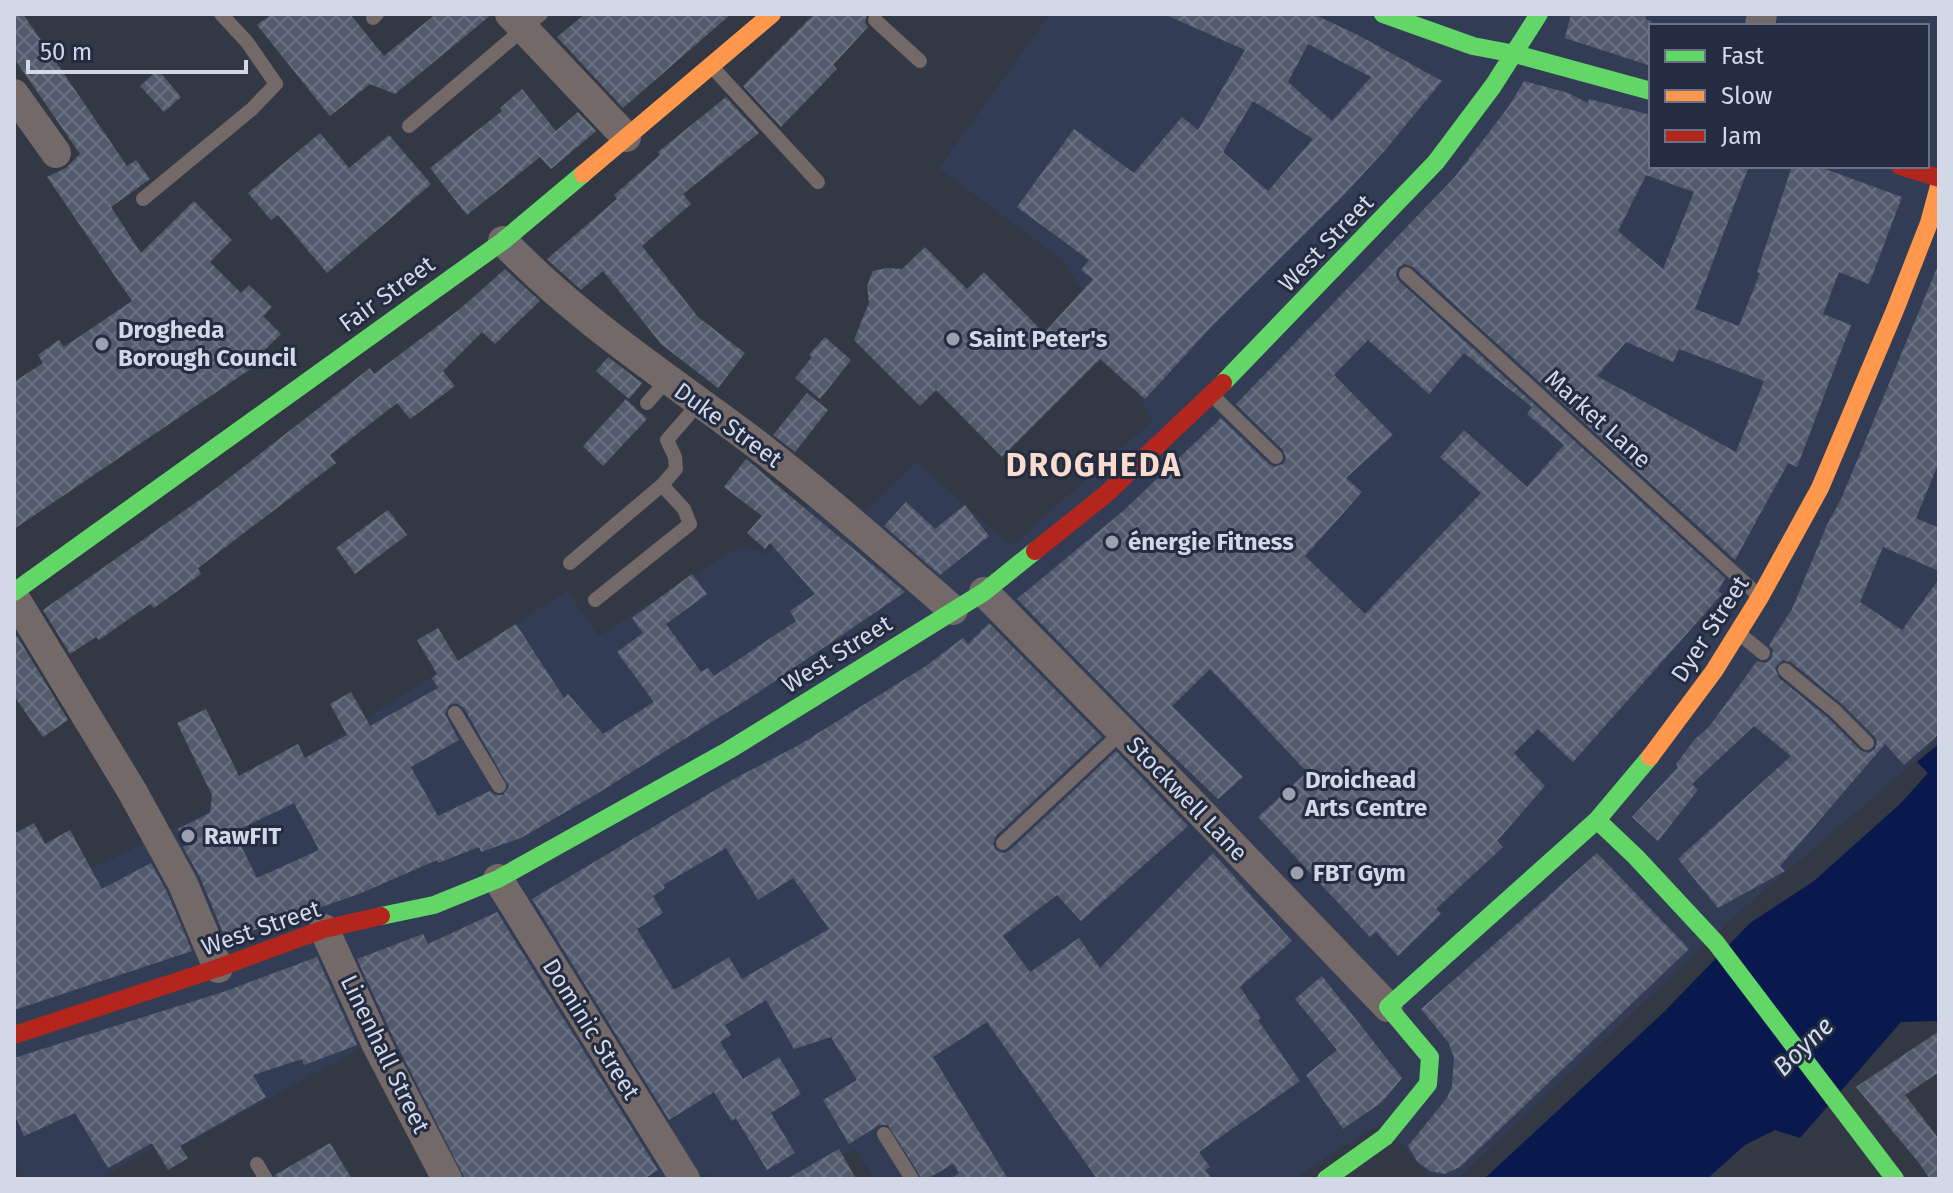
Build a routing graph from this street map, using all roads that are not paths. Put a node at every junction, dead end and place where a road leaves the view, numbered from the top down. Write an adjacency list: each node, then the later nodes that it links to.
1 (221, 14): 19 (lane)
2 (772, 14): 9 (street, Fair Street)
3 (1383, 14): 7 (street)
4 (1539, 14): 7 (street, West Street)
5 (525, 19): 12 (lane); 13 (street)
6 (875, 20): 8 (lane)
7 (1515, 54): 10 (street); 23 (street, West Street)
8 (920, 61)
9 (711, 66): 13 (street, Fair Street); 17 (lane)
10 (1649, 90)
11 (14, 94): 14 (street)
12 (409, 126)
13 (626, 137): 20 (street, Fair Street)
14 (56, 153)
15 (1906, 168): 16 (street)
16 (1939, 178)
17 (818, 182)
18 (1939, 186): 31 (street, Dyer Street)
19 (143, 199)
20 (503, 241): 22 (street, Duke Street); 29 (street, Fair Street)
21 (1406, 274): 31 (lane, Market Lane)
22 (667, 380): 24 (lane); 25 (street, Duke Street)
23 (1211, 395): 26 (lane); 30 (street, West Street)
24 (647, 403)
25 (699, 403): 27 (lane); 33 (street, Duke Street)
26 (1276, 457)
27 (662, 485): 28 (lane); 32 (lane)
28 (570, 563)
29 (16, 588): 45 (street)
30 (984, 592): 33 (street, West Street); 38 (street, Stockwell Lane)
31 (1760, 597): 34 (street, Dyer Street)
32 (595, 600)
33 (953, 610): 43 (street, West Street)
34 (1738, 632): 35 (lane); 41 (street, Dyer Street)
35 (1763, 653)
36 (1785, 670): 39 (lane)
37 (455, 713): 40 (lane)
38 (1122, 732): 42 (lane); 46 (street, Stockwell Lane)
39 (1867, 743)
40 (499, 786)
41 (1597, 820): 46 (street, Dyer Street); 55 (street)
42 (1003, 843)
43 (498, 879): 44 (street, West Street); 52 (street, Dominic Street)
44 (324, 929): 45 (street, West Street); 51 (street, Linenhall Street)
45 (218, 968): 47 (street, West Street)
46 (1388, 1007): 54 (street)
47 (14, 1035)
48 (884, 1134): 53 (lane)
49 (257, 1164): 50 (lane)
50 (266, 1179)
51 (447, 1179)
52 (685, 1179)
53 (912, 1179)
54 (1326, 1179)
55 (1895, 1179)

